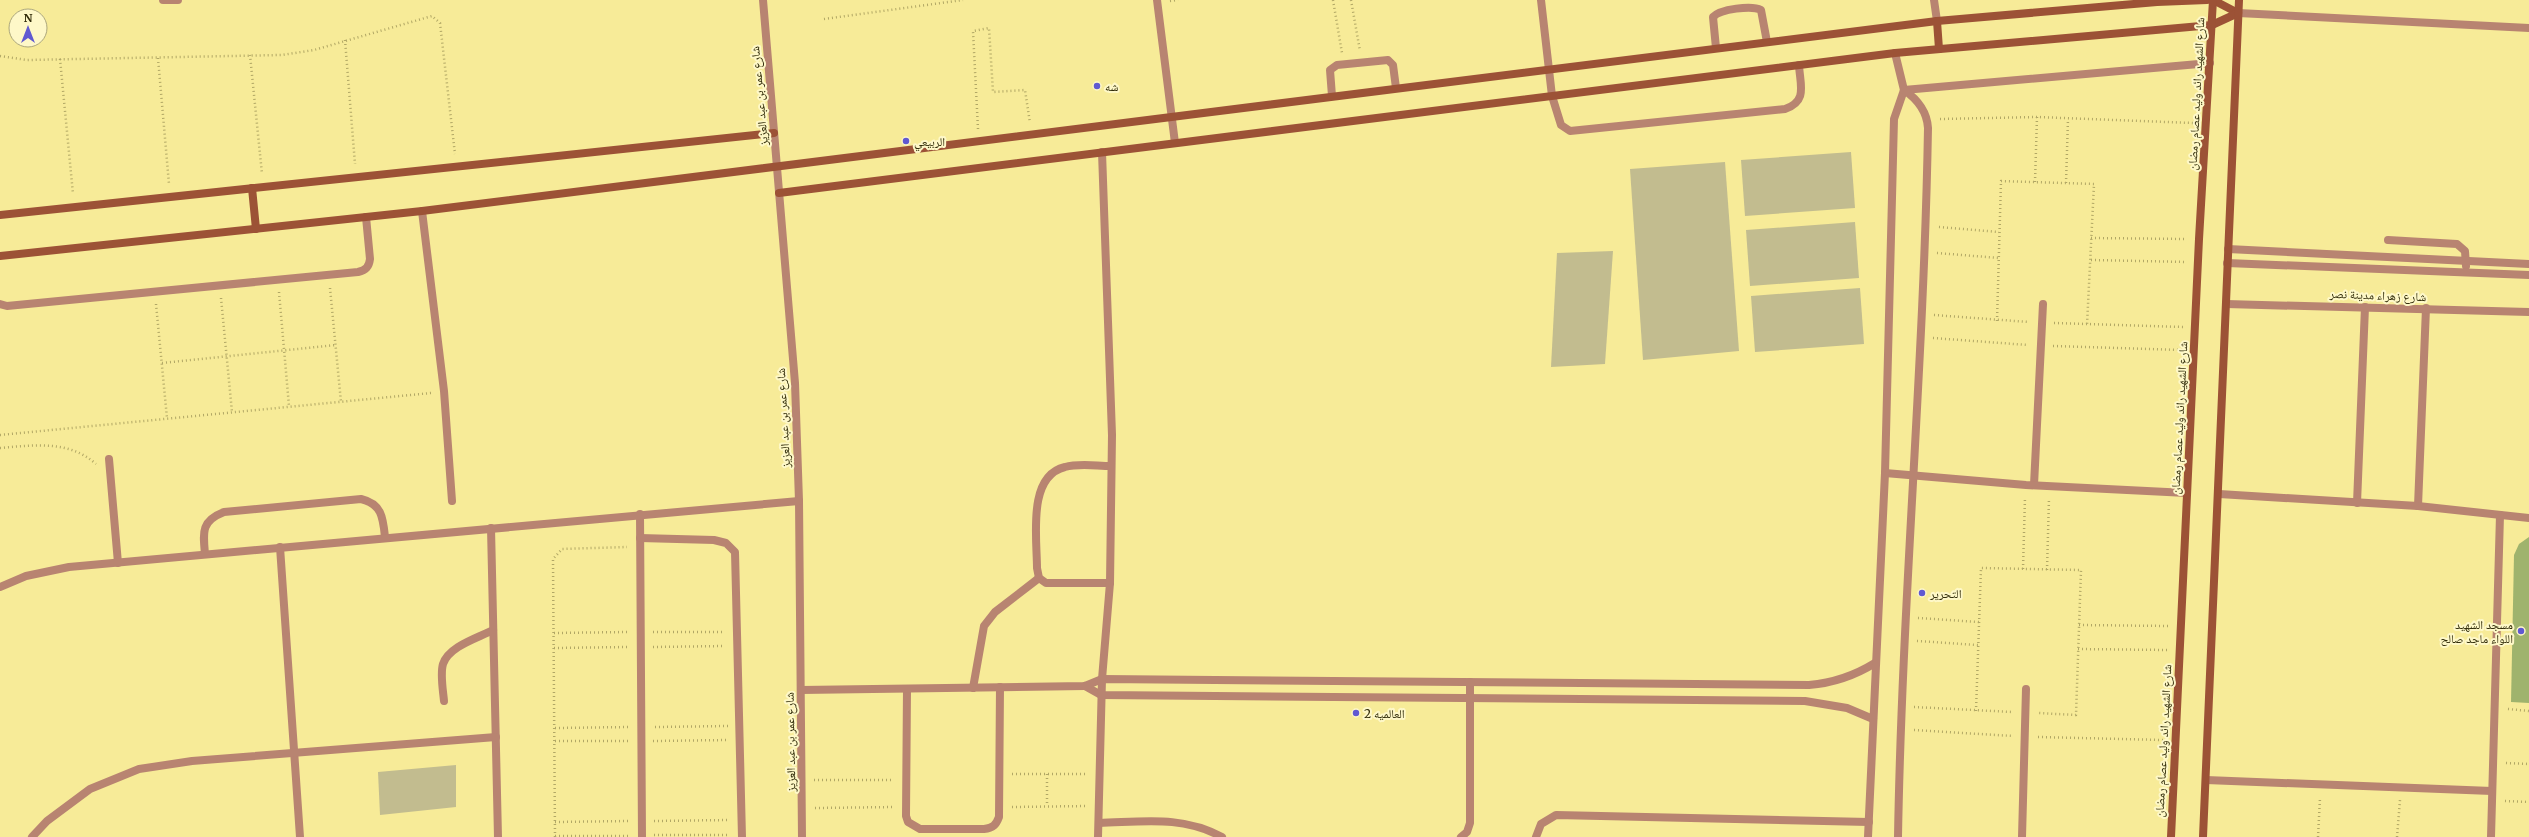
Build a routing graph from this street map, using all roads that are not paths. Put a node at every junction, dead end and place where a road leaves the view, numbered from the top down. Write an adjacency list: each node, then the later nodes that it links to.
1 (163, 0): 2 (street)
2 (178, 0)
3 (763, 0): 27 (street, شارع عمر بن عبد العزيز)
4 (1157, 0): 26 (street)
5 (1541, 0): 21 (street)
6 (1934, 0): 12 (street)
7 (2207, 0): 10 (street)
8 (2213, 0): 11 (street); 13 (street, شارع الشهيد رائد وليد عصام رمضان)
9 (2239, 0): 11 (street)
10 (2157, 1): 12 (street)
11 (2238, 13): 13 (street); 14 (street); 38 (street)
12 (1936, 21): 15 (street); 17 (street)
13 (2212, 25): 17 (street); 19 (street, شارع الشهيد رائد وليد عصام رمضان)
14 (2529, 28)
15 (1767, 42): 16 (street); 16 (street)
16 (1716, 48): 21 (street)
17 (1939, 48): 18 (street)
18 (1895, 53): 20 (street); 23 (street)
19 (2210, 63): 23 (street); 56 (street, شارع الشهيد رائد وليد عصام رمضان)
20 (1799, 66): 25 (street); 25 (street)
21 (1549, 69): 22 (street); 25 (street)
22 (1396, 88): 24 (street); 24 (street)
23 (1904, 90): 53 (street); 54 (street)
24 (1332, 96): 26 (street)
25 (1552, 96): 28 (street)
26 (1172, 116): 28 (street); 30 (street)
27 (774, 133): 30 (street, شارع عمر بن عبد العزيز); 31 (street)
28 (1175, 143): 29 (street)
29 (1102, 152): 32 (street); 52 (street)
30 (776, 165): 32 (street, شارع عمر بن عبد العزيز); 33 (street)
31 (252, 188): 34 (street); 36 (street)
32 (779, 192): 59 (street, شارع عمر بن عبد العزيز)
33 (422, 211): 35 (street); 58 (street)
34 (0, 215)
35 (366, 217): 36 (street); 45 (street)
36 (256, 228): 39 (street)
37 (2388, 240): 40 (street)
38 (2228, 249): 40 (street); 41 (street)
39 (0, 256)
40 (2467, 262): 42 (street); 43 (street)
41 (2227, 263): 43 (street); 47 (street)
42 (2529, 264)
43 (2466, 272): 44 (street)
44 (2529, 275)
45 (0, 304)
46 (2043, 304): 55 (street)
47 (2226, 304): 48 (street, شارع زهراء مدينة نصر); 57 (street)
48 (2365, 307): 49 (street, شارع زهراء مدينة نصر); 60 (street)
49 (2426, 308): 50 (street, شارع زهراء مدينة نصر); 61 (street)
50 (2529, 312)
51 (109, 459): 70 (street)
52 (1111, 466): 71 (street); 72 (street)
53 (1886, 473): 54 (street); 75 (street)
54 (1914, 476): 55 (street); 105 (street)
55 (2030, 485): 56 (street)
56 (2187, 493): 107 (street, شارع الشهيد رائد وليد عصام رمضان)
57 (2220, 494): 60 (street); 90 (street)
58 (452, 501)
59 (799, 501): 62 (street); 83 (street, شارع عمر بن عبد العزيز)
60 (2357, 503): 61 (street)
61 (2418, 506): 63 (street)
62 (640, 514): 65 (street); 67 (street)
63 (2500, 515): 64 (street); 91 (street)
64 (2529, 518)
65 (491, 528): 66 (street); 74 (street)
66 (384, 538): 68 (street); 69 (street)
67 (640, 542): 97 (street); 98 (street)
68 (280, 547): 69 (street); 89 (street)
69 (205, 554): 70 (street)
70 (118, 563): 73 (street)
71 (1039, 578): 72 (street); 80 (street)
72 (1110, 583): 76 (street)
73 (0, 587)
74 (494, 630): 86 (street); 88 (street)
75 (1875, 663): 77 (street); 87 (street)
76 (1102, 679): 77 (street); 78 (street); 84 (street)
77 (1470, 682): 85 (street)
78 (1085, 686): 79 (street); 84 (street)
79 (1000, 687): 80 (street); 81 (street)
80 (973, 688): 81 (street)
81 (907, 689): 83 (street)
82 (2026, 689): 106 (street)
83 (801, 690): 99 (street, شارع عمر بن عبد العزيز)
84 (1101, 695): 85 (street); 93 (street)
85 (1470, 698): 87 (street); 102 (street)
86 (444, 701)
87 (1873, 719): 92 (street)
88 (496, 736): 89 (street); 96 (street)
89 (294, 753): 94 (street); 95 (street)
90 (2206, 780): 91 (street); 108 (street)
91 (2492, 791): 109 (street)
92 (1869, 822): 103 (street); 104 (street)
93 (1099, 823): 100 (street); 101 (street)
94 (32, 837)
95 (300, 837)
96 (498, 837)
97 (642, 837)
98 (742, 837)
99 (802, 837)
100 (1098, 837)
101 (1222, 837)
102 (1462, 837)
103 (1536, 837)
104 (1868, 837)
105 (1898, 837)
106 (2022, 837)
107 (2171, 837)
108 (2203, 837)
109 (2491, 837)

